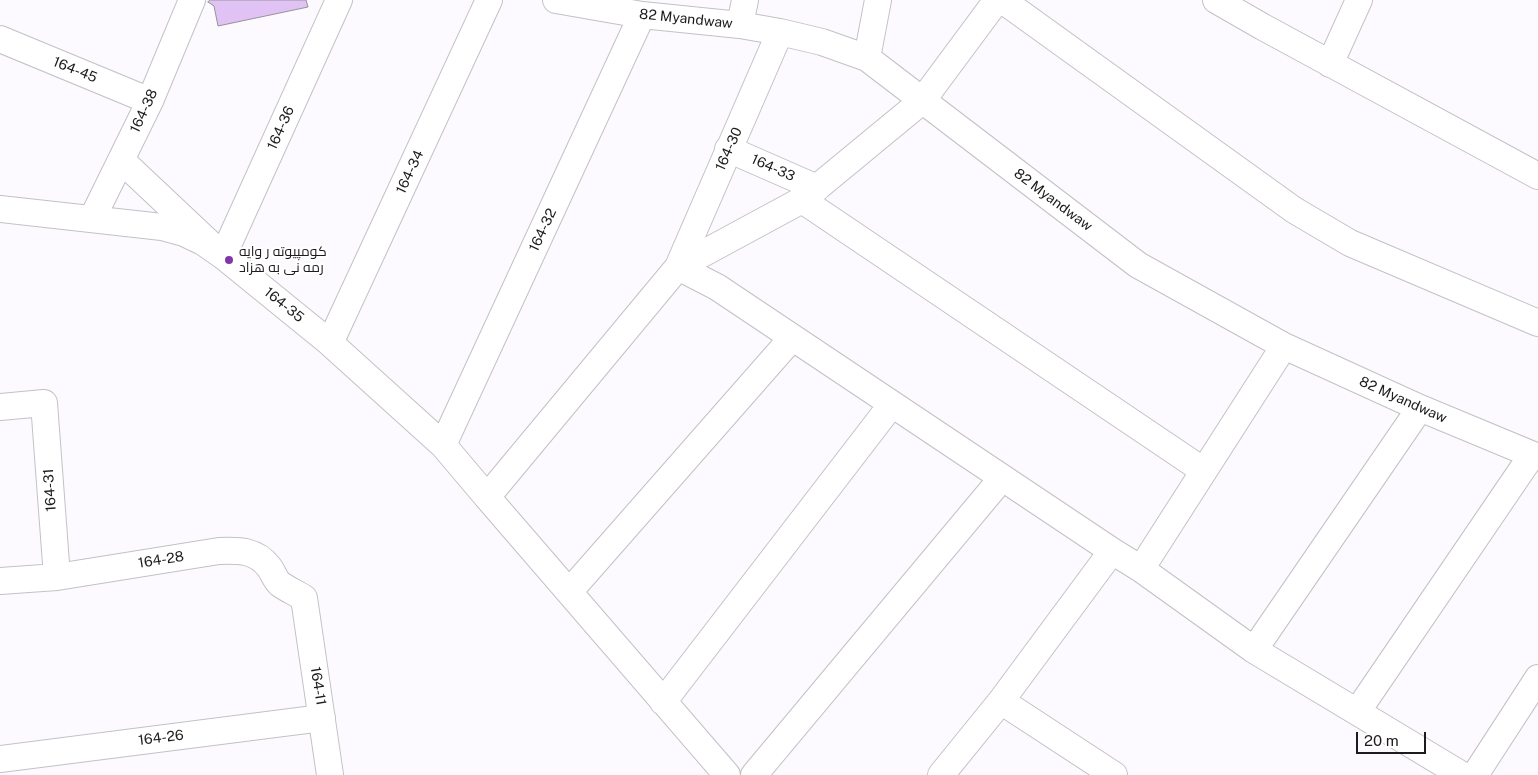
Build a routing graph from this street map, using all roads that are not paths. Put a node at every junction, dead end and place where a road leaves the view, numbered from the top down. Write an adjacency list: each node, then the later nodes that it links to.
1 (192, 0): 18 (street, 164-38)
2 (339, 0): 26 (street, 164-36)
3 (489, 0): 30 (street, 164-34)
4 (556, 0): 11 (street, 82 Myandwaw)
5 (745, 0): 13 (street)
6 (878, 0): 16 (street)
7 (997, 0): 19 (street)
8 (1002, 0): 28 (street)
9 (1216, 0): 17 (street)
10 (1359, 0): 17 (street)
11 (611, 5): 12 (street, 82 Myandwaw)
12 (642, 15): 13 (street, 82 Myandwaw); 35 (street, 164-32)
13 (740, 25): 14 (street, 82 Myandwaw)
14 (780, 32): 16 (street, 82 Myandwaw); 20 (street, 164-30)
15 (0, 39): 18 (street, 164-45)
16 (867, 58): 19 (street, 82 Myandwaw)
17 (1330, 64): 22 (street)
18 (150, 101): 21 (street, 164-38)
19 (922, 101): 23 (street); 31 (street, 82 Myandwaw)
20 (728, 149): 23 (street, 164-33); 27 (street, 164-30)
21 (121, 160): 25 (street, 164-38); 26 (street)
22 (1538, 176)
23 (810, 194): 27 (street); 37 (street, 164-33)
24 (0, 209): 25 (street, 164-35)
25 (92, 219): 26 (street, 164-35)
26 (223, 256): 30 (street, 164-35)
27 (678, 267): 29 (street); 39 (street)
28 (1538, 323)
29 (792, 338): 32 (street); 44 (street)
30 (330, 343): 35 (street, 164-35)
31 (1284, 346): 34 (street, 82 Myandwaw); 37 (street)
32 (892, 404): 38 (street); 49 (street)
33 (0, 407): 42 (street, 164-31)
34 (1420, 408): 36 (street, 82 Myandwaw); 46 (street)
35 (443, 445): 39 (street, 164-35)
36 (1535, 456): 50 (street)
37 (1204, 471): 41 (street)
38 (1002, 478): 40 (street); 56 (street)
39 (487, 497): 44 (street, 164-35)
40 (1112, 552): 41 (street); 48 (street)
41 (1141, 569): 46 (street)
42 (57, 576): 43 (street, 164-28); 45 (street, 164-28)
43 (0, 581)
44 (569, 592): 49 (street, 164-35)
45 (304, 598): 51 (street, 164-11)
46 (1254, 650): 50 (street)
47 (1538, 678): 60 (street)
48 (1001, 701): 57 (street); 58 (street)
49 (663, 702): 55 (street, 164-35)
50 (1357, 712): 59 (street)
51 (322, 718): 53 (street, 164-26); 54 (street, 164-11)
52 (0, 758): 53 (street, 164-26)
53 (28, 765)
54 (330, 775)
55 (727, 775)
56 (754, 775)
57 (941, 775)
58 (1114, 775)
59 (1462, 775)
60 (1475, 775)

